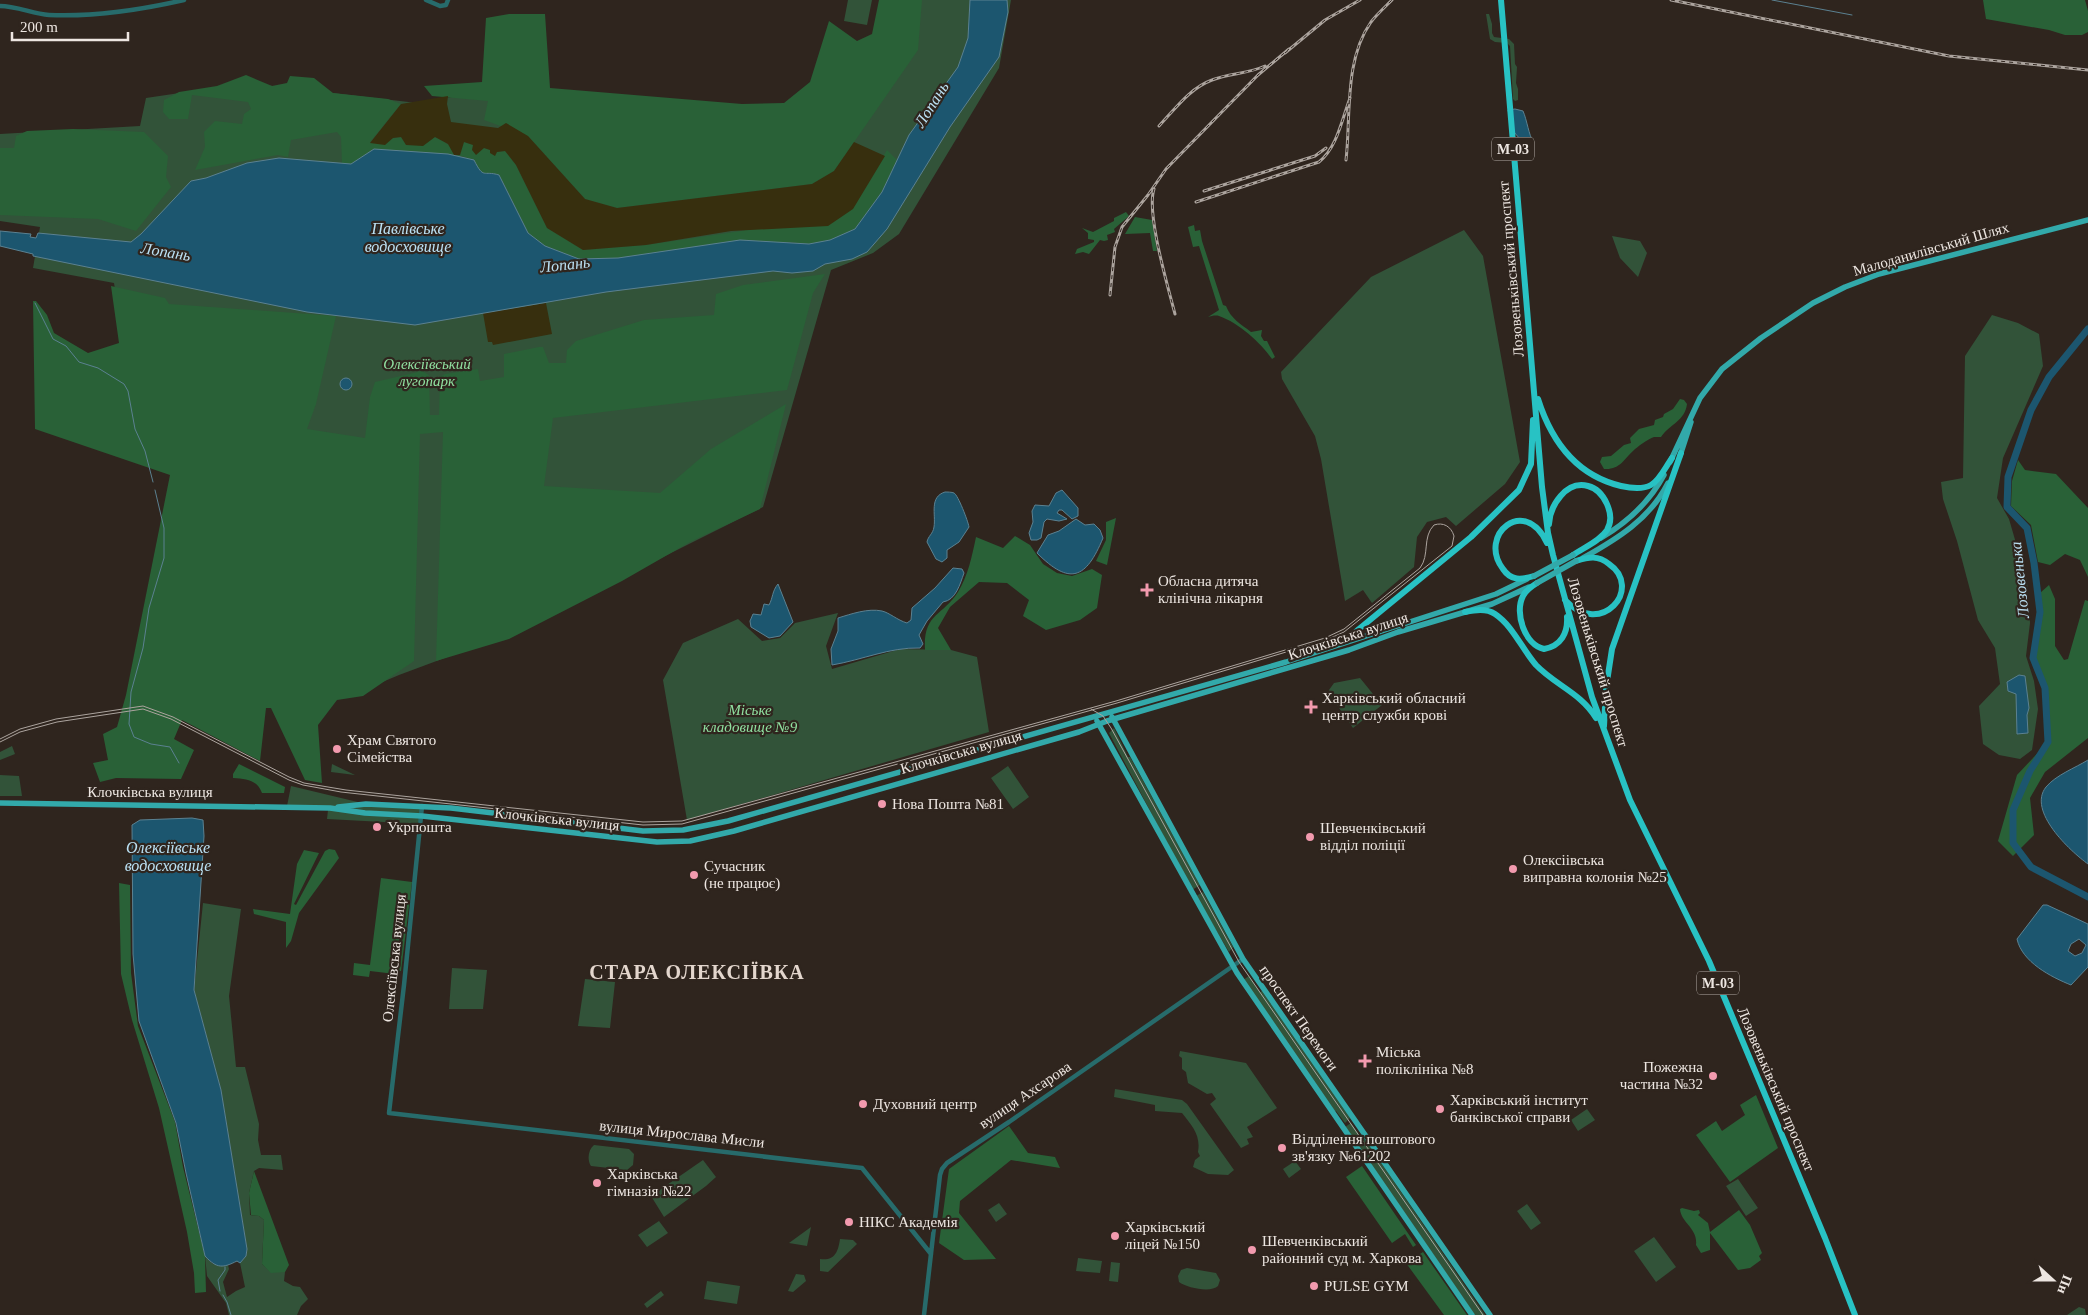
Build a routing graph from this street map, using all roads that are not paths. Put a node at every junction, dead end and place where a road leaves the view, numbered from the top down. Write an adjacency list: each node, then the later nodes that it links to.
1 (184, 0): 5 (street)
2 (426, 0): 3 (street)
3 (448, 0)
4 (1501, 0): 7 (highway, Лозовеньківський проспект / М-03)
5 (0, 6)
6 (2088, 220): 8 (main road, Малоданилівський Шлях)
7 (1534, 384): 10 (highway); 12 (highway, Лозовеньківський проспект / М-03); 17 (highway)
8 (1700, 398): 9 (main road, Клочківська вулиця); 10 (main road, Клочківська вулиця)
9 (1681, 453): 13 (main road, Клочківська вулиця); 22 (highway)
10 (1672, 458): 11 (main road, Клочківська вулиця)
11 (1572, 554): 12 (highway); 14 (main road, Клочківська вулиця, bridge)
12 (1553, 556): 14 (highway); 15 (highway, Лозовеньківський проспект / М-03)
13 (1576, 561): 14 (main road, Клочківська вулиця, bridge); 15 (highway)
14 (1536, 580): 15 (highway); 16 (main road, Клочківська вулиця); 17 (main road, Клочківська вулиця)
15 (1565, 599): 22 (highway, Лозовеньківський проспект / М-03)
16 (1465, 612): 20 (main road, Клочківська вулиця); 22 (highway)
17 (1346, 641): 18 (main road, Клочківська вулиця)
18 (1110, 712): 19 (main road, Клочківська вулиця); 20 (main road, проспект Перемоги)
19 (1095, 716): 21 (main road, проспект Перемоги); 24 (main road, Клочківська вулиця)
20 (1113, 720): 21 (main road, Клочківська вулиця); 27 (main road, проспект Перемоги)
21 (1099, 724): 26 (main road, Клочківська вулиця); 28 (main road, проспект Перемоги)
22 (1604, 732): 34 (highway, Лозовеньківський проспект / М-03)
23 (0, 803): 25 (main road, Клочківська вулиця)
24 (422, 806): 25 (main road, Клочківська вулиця); 26 (street, Олексіївська вулиця)
25 (330, 808): 26 (main road, Клочківська вулиця)
26 (422, 816): 29 (street, Олексіївська вулиця)
27 (1243, 959): 28 (street, вулиця Ахсарова); 33 (main road, проспект Перемоги)
28 (1232, 967): 30 (street, вулиця Ахсарова); 32 (main road, проспект Перемоги)
29 (389, 1113): 30 (street, вулиця Мирослава Мисли)
30 (931, 1254): 31 (street, вулиця Ахсарова)
31 (924, 1315)
32 (1472, 1315)
33 (1490, 1315)
34 (1855, 1315)

